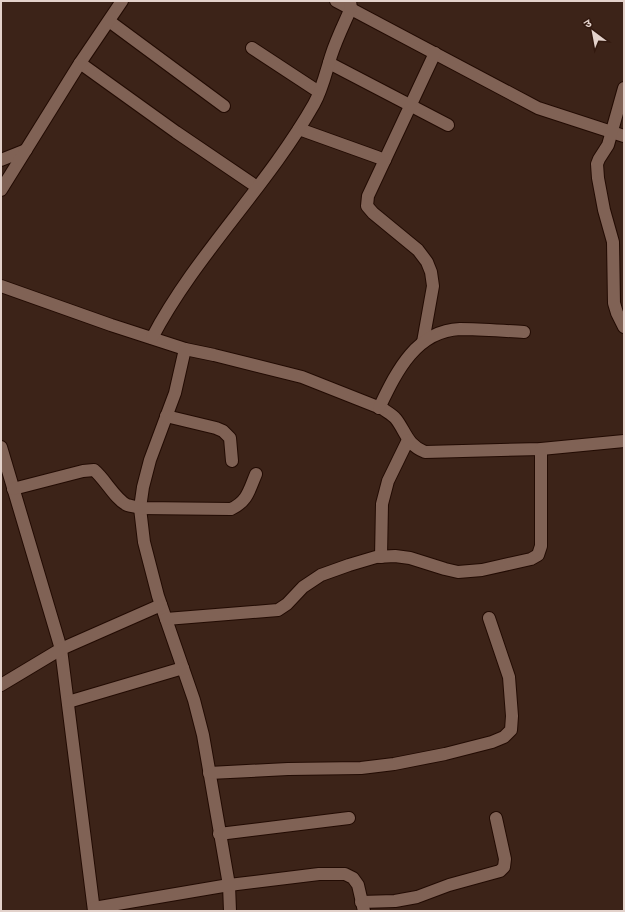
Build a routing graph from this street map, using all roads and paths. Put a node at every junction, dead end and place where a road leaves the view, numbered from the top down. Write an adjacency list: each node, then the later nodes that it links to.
1 (122, 1): 4 (street)
2 (336, 1): 3 (street)
3 (351, 5): 6 (street); 8 (street)
4 (109, 21): 7 (street); 12 (street)
5 (252, 48): 10 (street)
6 (435, 53): 11 (street); 15 (street)
7 (80, 63): 17 (street); 20 (street)
8 (329, 63): 10 (street); 11 (street)
9 (624, 88): 15 (street)
10 (319, 92): 14 (street)
11 (410, 105): 13 (street); 19 (street)
12 (224, 106)
13 (448, 125)
14 (299, 129): 19 (street); 20 (street)
15 (611, 132): 16 (street); 23 (street)
16 (624, 136)
17 (26, 150): 18 (street); 21 (street)
18 (1, 160)
19 (385, 160): 26 (street)
20 (257, 187): 25 (street)
21 (1, 190)
22 (1, 286): 25 (street)
23 (624, 327)
24 (524, 332): 26 (street)
25 (152, 338): 27 (street)
26 (423, 342): 28 (street)
27 (185, 349): 28 (street); 29 (street)
28 (379, 408): 30 (street)
29 (166, 416): 34 (street); 37 (street)
30 (408, 440): 33 (street); 38 (street)
31 (624, 441): 33 (street)
32 (1, 447): 36 (street)
33 (541, 448): 38 (street)
34 (232, 461)
35 (256, 474): 37 (street)
36 (13, 489): 37 (street); 42 (street)
37 (140, 508): 39 (street)
38 (381, 557): 41 (street)
39 (161, 605): 41 (street); 42 (street)
40 (489, 618): 46 (street)
41 (166, 619): 43 (street)
42 (61, 649): 44 (street); 45 (street)
43 (183, 668): 45 (street); 46 (street)
44 (1, 685)
45 (68, 702): 52 (street)
46 (209, 774): 49 (street)
47 (350, 818): 49 (street)
48 (496, 818): 51 (street)
49 (219, 834): 50 (street)
50 (229, 885): 51 (street); 52 (street); 53 (street)
51 (362, 906)
52 (94, 909)
53 (230, 911)

